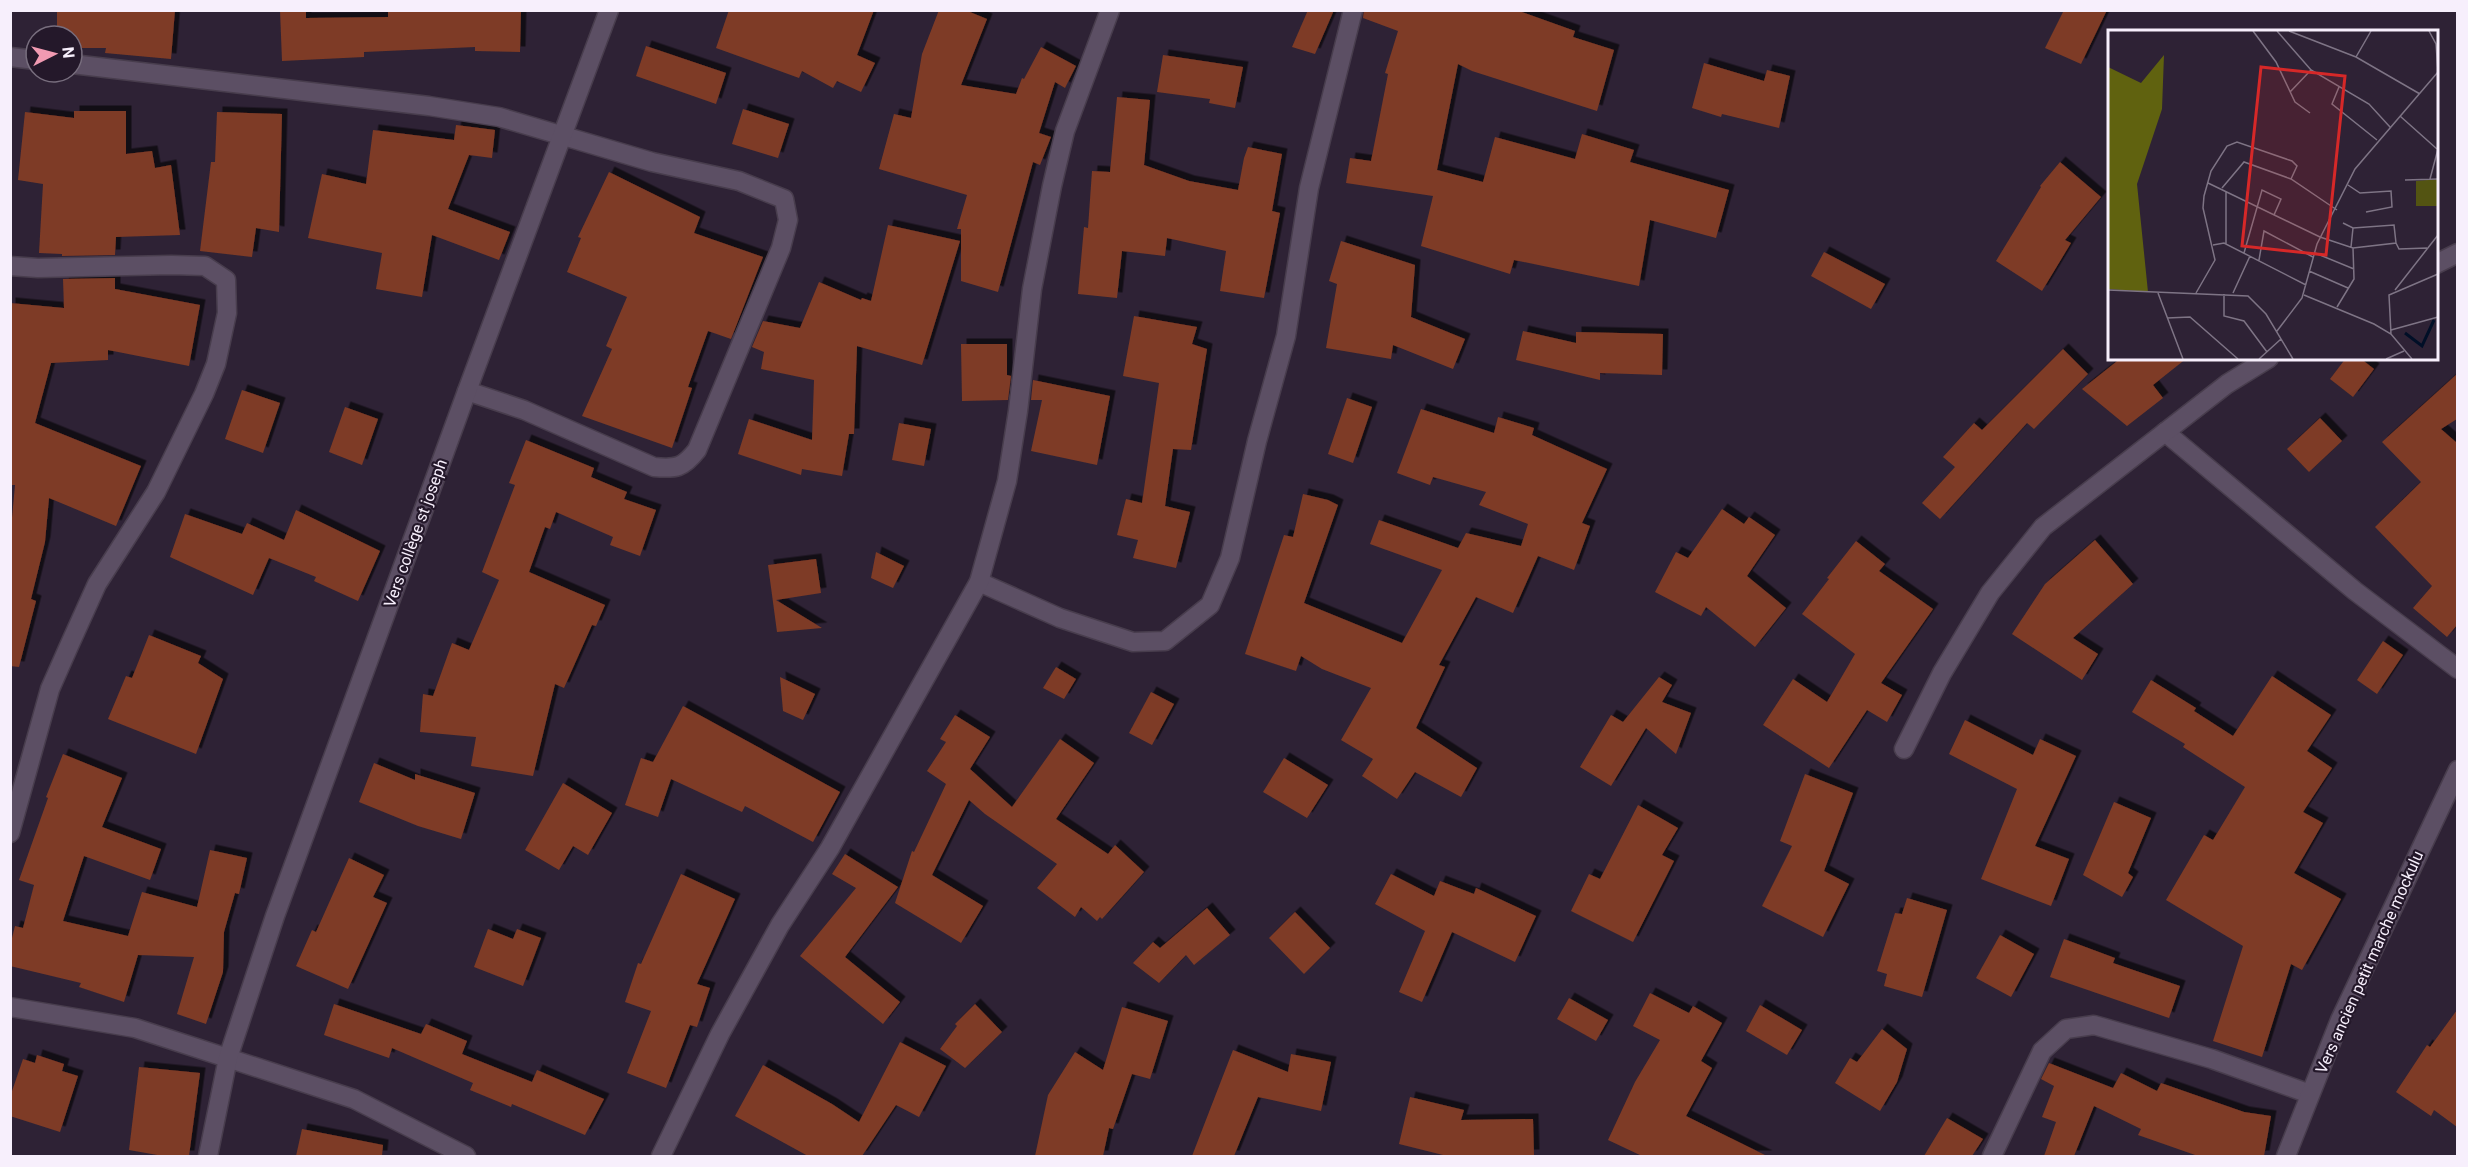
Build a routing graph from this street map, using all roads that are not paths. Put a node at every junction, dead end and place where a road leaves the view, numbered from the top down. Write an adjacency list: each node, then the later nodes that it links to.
1 (609, 10): 5 (street, Vers collège st joseph)
2 (1110, 10): 12 (street)
3 (1353, 10): 12 (street)
4 (84, 65): 5 (street)
5 (563, 135): 10 (street, Vers collège st joseph); 10 (street)
6 (2457, 253): 7 (street)
7 (2438, 263)
8 (10, 266): 16 (street)
9 (2266, 360): 11 (street)
10 (467, 391): 18 (street, Vers collège st joseph)
11 (2165, 432): 13 (street); 14 (street)
12 (979, 582): 22 (street)
13 (2457, 669)
14 (1904, 749)
15 (2457, 770): 19 (street, Vers ancien petit marche mockulu)
16 (10, 833)
17 (10, 1007): 18 (street)
18 (228, 1058): 20 (street, Vers collège st joseph); 21 (street)
19 (2310, 1094): 23 (street); 24 (street, Vers ancien petit marche mockulu)
20 (208, 1156)
21 (466, 1156)
22 (661, 1156)
23 (1992, 1156)
24 (2286, 1156)

